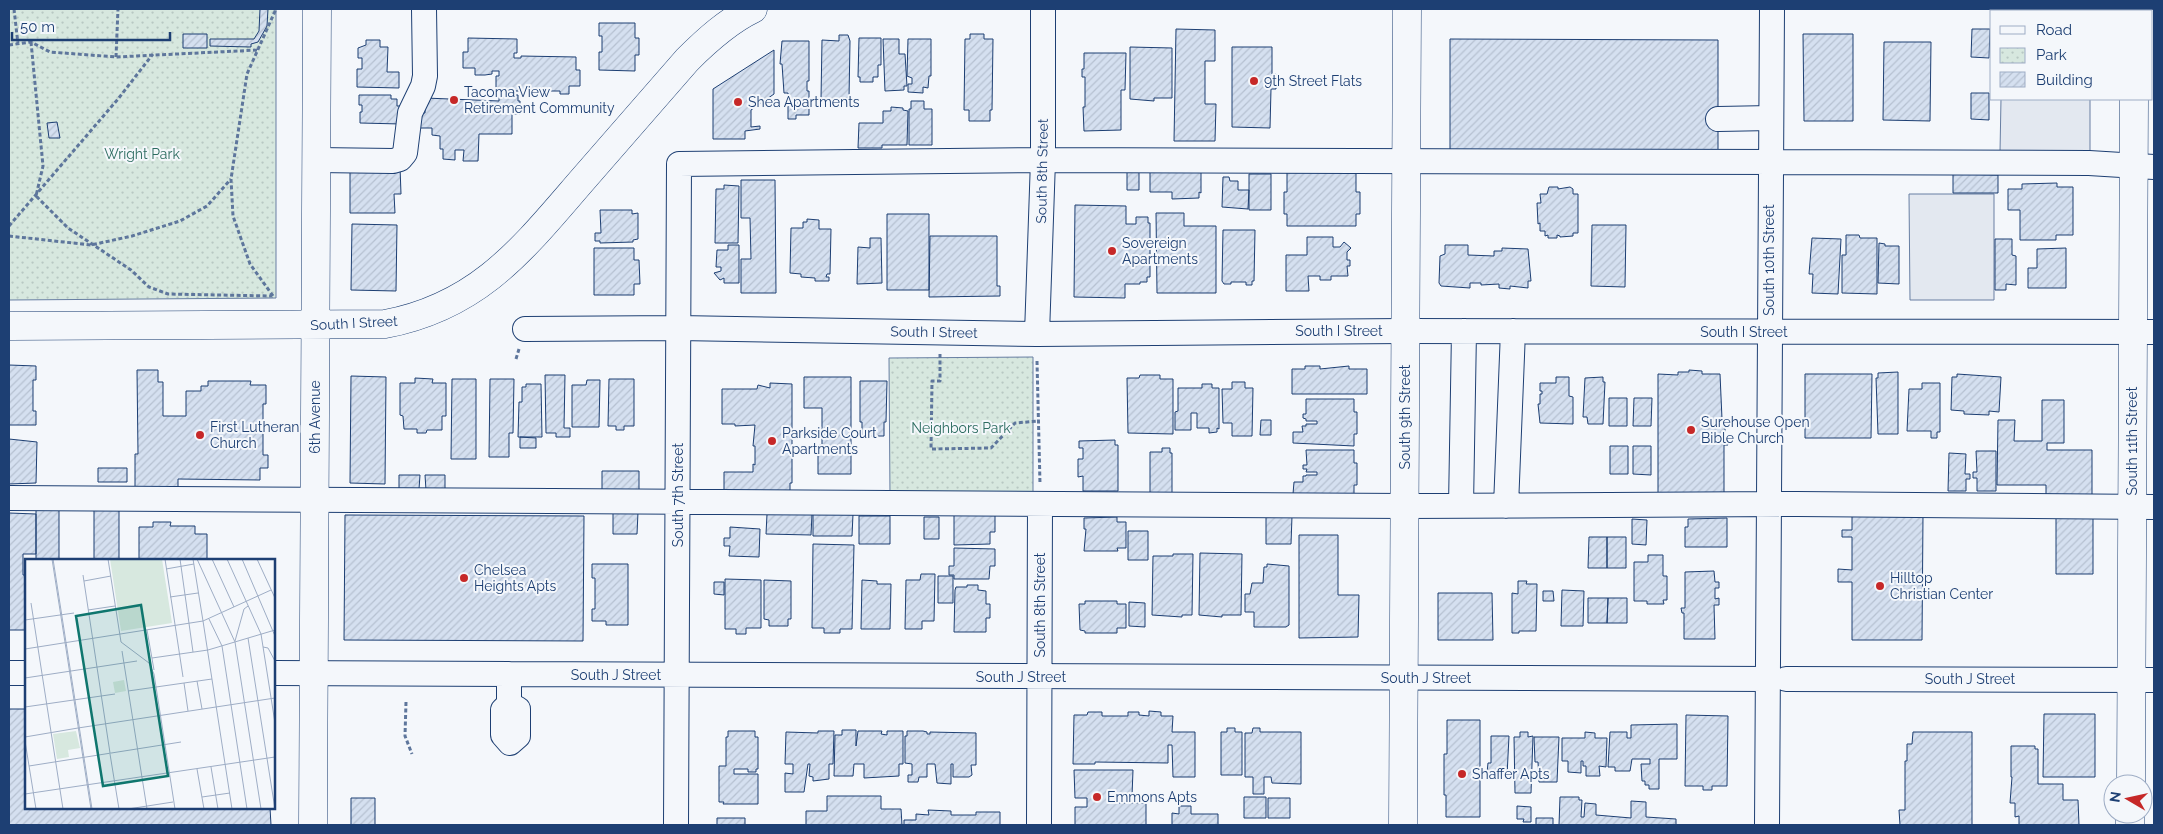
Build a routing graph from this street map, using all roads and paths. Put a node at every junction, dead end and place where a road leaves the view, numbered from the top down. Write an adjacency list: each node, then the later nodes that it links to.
1 (14, 9): 11 (path)
2 (118, 9): 15 (path)
3 (276, 9): 13 (path)
4 (317, 9): 19 (main road, 6th Avenue)
5 (424, 9): 19 (street)
6 (753, 9): 30 (main road, South I Street)
7 (1043, 9): 20 (street, South 8th Street)
8 (1407, 9): 21 (main road, South 9th Street)
9 (1772, 9): 17 (street, South 10th Street)
10 (31, 42): 11 (path); 15 (path); 25 (path)
11 (18, 44): 12 (path)
12 (9, 46)
13 (258, 50): 14 (path); 24 (path)
14 (154, 54): 15 (path); 25 (path)
15 (116, 57)
16 (2134, 100): 23 (main road, South 11th Street)
17 (1771, 118): 18 (street); 22 (street, South 10th Street)
18 (1718, 119)
19 (317, 160): 30 (main road, 6th Avenue)
20 (1043, 160): 21 (street); 31 (street, South 7th Street); 39 (street, South 8th Street)
21 (1406, 162): 22 (street); 33 (main road, South 9th Street)
22 (1770, 163): 23 (street); 37 (street, South 10th Street)
23 (2144, 168): 38 (main road, South 11th Street)
24 (231, 179): 28 (path); 28 (path)
25 (36, 196): 26 (path); 28 (path)
26 (9, 226)
27 (9, 236): 28 (path)
28 (91, 245)
29 (9, 326): 30 (main road, South I Street)
30 (315, 326): 43 (main road, 6th Avenue)
31 (679, 328): 32 (street, South I Street); 36 (street, South I Street); 44 (street, South 7th Street)
32 (524, 329)
33 (1406, 331): 34 (street, South I Street); 39 (street, South I Street); 47 (main road, South 9th Street)
34 (1464, 331): 35 (street, South I Street); 48 (street)
35 (1513, 331): 37 (street, South I Street); 49 (street)
36 (941, 332): 39 (street, South I Street); 41 (path)
37 (1769, 332): 38 (street, South I Street); 46 (street, South 10th Street)
38 (2143, 332): 50 (main road, South 11th Street)
39 (1037, 334)
40 (1037, 361): 41 (path)
41 (1038, 421): 45 (path)
42 (9, 498): 43 (street)
43 (315, 500): 44 (street); 54 (main road, 6th Avenue)
44 (678, 503): 45 (street); 56 (street, South 7th Street)
45 (1040, 504): 47 (street); 57 (street, South 8th Street)
46 (1768, 504): 49 (street); 50 (street); 59 (street, South 10th Street)
47 (1404, 506): 48 (street); 58 (main road, South 9th Street)
48 (1461, 506): 49 (street)
49 (1506, 506)
50 (2143, 507): 60 (main road, South 11th Street)
51 (9, 673): 52 (street)
52 (25, 673)
53 (275, 673): 54 (street, South J Street)
54 (314, 673): 55 (street, South J Street); 65 (main road, 6th Avenue)
55 (509, 674): 56 (street, South J Street); 62 (street)
56 (677, 675): 57 (street, South J Street); 66 (street, South 7th Street)
57 (1040, 676): 58 (street, South J Street); 67 (street, South 8th Street)
58 (1404, 677): 59 (street, South J Street); 68 (main road, South 9th Street)
59 (1772, 679): 60 (street, South J Street); 69 (street, South 10th Street)
60 (2143, 679): 64 (main road, South 11th Street)
61 (406, 702): 63 (path)
62 (509, 704)
63 (412, 754)
64 (2132, 774)
65 (313, 825)
66 (676, 825)
67 (1039, 825)
68 (1403, 825)
69 (1767, 825)

